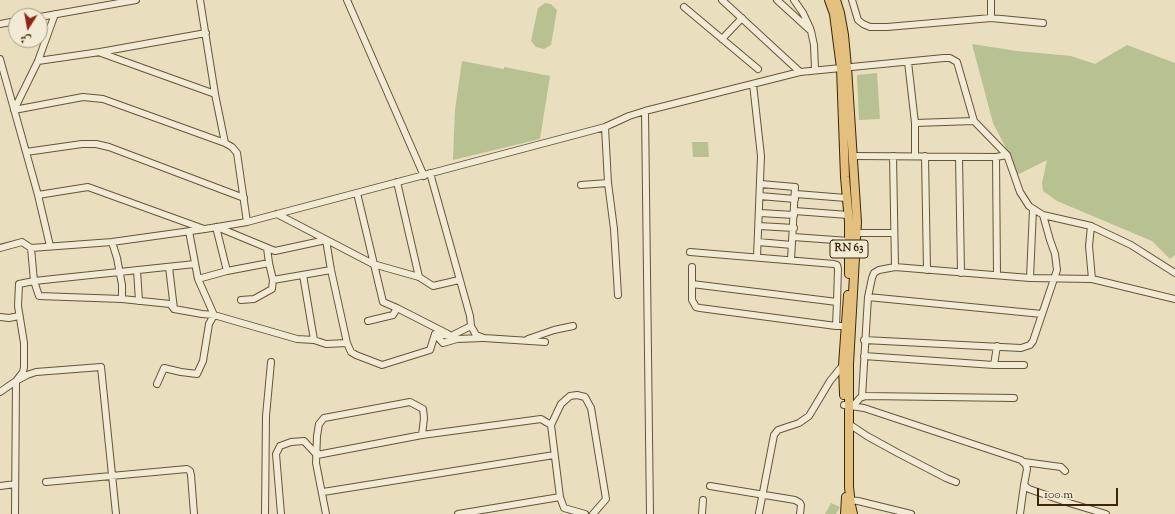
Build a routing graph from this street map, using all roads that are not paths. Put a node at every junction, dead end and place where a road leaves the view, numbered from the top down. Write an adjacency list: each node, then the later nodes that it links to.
1 (136, 0): 12 (street)
2 (200, 0): 18 (street)
3 (347, 0): 44 (street)
4 (722, 0): 14 (street)
5 (777, 0): 17 (street)
6 (794, 0): 17 (street)
7 (829, 0): 24 (main road, RN 63)
8 (836, 0): 24 (main road)
9 (852, 0): 15 (street)
10 (991, 0): 15 (street)
11 (684, 7): 19 (street)
12 (55, 14): 13 (street); 22 (street)
13 (48, 15)
14 (742, 18): 19 (street); 27 (street)
15 (991, 18): 16 (street)
16 (1043, 23)
17 (811, 31): 26 (street)
18 (206, 33): 20 (street); 29 (street)
19 (722, 39): 25 (street)
20 (100, 52): 22 (street); 29 (street)
21 (0, 59): 30 (street)
22 (38, 61): 30 (street)
23 (908, 62): 24 (street); 32 (street); 33 (street)
24 (844, 68): 26 (street); 38 (main road); 54 (main road, RN 63)
25 (758, 69)
26 (815, 70): 27 (street)
27 (800, 72): 28 (street)
28 (753, 84): 31 (street); 47 (street)
29 (215, 94): 35 (street)
30 (14, 110): 35 (street); 36 (street)
31 (645, 111): 34 (street); 173 (street)
32 (974, 121): 33 (street); 37 (street)
33 (915, 123): 40 (street)
34 (605, 127): 44 (street); 46 (street)
35 (226, 142): 53 (street)
36 (26, 152): 50 (street); 53 (street)
37 (1006, 155): 42 (street); 55 (street)
38 (853, 156): 39 (street); 69 (main road)
39 (893, 156): 40 (street); 68 (street)
40 (915, 156): 41 (street)
41 (925, 156): 43 (street); 91 (street)
42 (996, 156): 43 (street); 97 (street)
43 (959, 157): 94 (street)
44 (427, 174): 45 (street); 104 (street)
45 (397, 182): 49 (street); 98 (street)
46 (608, 183): 48 (street); 107 (street)
47 (760, 184): 51 (street); 52 (street)
48 (581, 185)
49 (357, 193): 58 (street); 85 (street)
50 (38, 195): 66 (street); 76 (street)
51 (760, 196): 52 (street); 56 (street)
52 (795, 196): 54 (street); 57 (street)
53 (244, 198): 61 (street)
54 (846, 198): 60 (main road, RN 63)
55 (1033, 209): 59 (street); 99 (street)
56 (760, 213): 57 (street); 62 (street)
57 (794, 213): 60 (street); 65 (street)
58 (277, 214): 61 (street); 71 (street)
59 (1043, 215): 63 (street); 100 (street)
60 (848, 216): 72 (main road, RN 63)
61 (247, 222): 64 (street)
62 (759, 226): 65 (street); 74 (street)
63 (1091, 226): 95 (street); 102 (street)
64 (216, 227): 66 (street); 79 (street); 92 (street)
65 (794, 228): 70 (street)
66 (205, 229): 67 (street)
67 (189, 231): 73 (street); 84 (street)
68 (894, 232): 69 (street); 88 (street)
69 (857, 233): 124 (main road, RN 63)
70 (793, 237): 72 (street); 75 (street)
71 (326, 240): 79 (street); 85 (street); 90 (street)
72 (849, 241): 124 (main road, RN 63)
73 (112, 242): 76 (street); 93 (street)
74 (758, 242): 75 (street); 81 (street)
75 (792, 245): 82 (street)
76 (50, 246): 78 (street)
77 (0, 248): 78 (street)
78 (31, 248): 105 (street)
79 (266, 248): 83 (street)
80 (690, 252): 81 (street)
81 (757, 257): 82 (street)
82 (791, 260): 113 (street)
83 (269, 263): 92 (street); 103 (street)
84 (195, 264): 86 (street); 101 (street)
85 (374, 265): 98 (street); 114 (street)
86 (169, 267): 89 (street); 115 (street)
87 (692, 267): 106 (street)
88 (895, 267): 91 (street); 108 (street)
89 (137, 270): 93 (street); 112 (street)
90 (331, 270): 96 (street); 132 (street)
91 (927, 270): 94 (street)
92 (227, 271): 101 (street)
93 (120, 272): 105 (street); 109 (street)
94 (961, 273): 97 (street)
95 (1175, 273)
96 (303, 275): 103 (street); 128 (street)
97 (997, 275): 99 (street)
98 (419, 277): 104 (street)
99 (1030, 278): 100 (street)
100 (1054, 278): 102 (street); 116 (street)
101 (198, 279): 117 (street)
102 (1092, 279): 110 (street)
103 (273, 280): 111 (street)
104 (459, 280): 121 (street)
105 (34, 281): 109 (street); 118 (street)
106 (692, 284): 113 (street); 123 (street)
107 (618, 295)
108 (868, 297): 116 (street); 130 (street)
109 (122, 299): 112 (street)
110 (1175, 299)
111 (240, 300)
112 (139, 301): 115 (street)
113 (837, 302): 123 (street)
114 (397, 308): 120 (street); 126 (street)
115 (174, 309): 117 (street)
116 (1042, 314): 133 (street)
117 (214, 315): 128 (street); 140 (street)
118 (19, 316): 119 (street); 139 (street)
119 (0, 317)
120 (368, 321)
121 (471, 326): 126 (street); 127 (street)
122 (573, 326): 129 (street)
123 (836, 326): 124 (street)
124 (848, 326): 136 (main road, RN 63); 144 (main road, RN 63)
125 (434, 334): 126 (street); 127 (street); 132 (street)
126 (451, 336)
127 (484, 338): 129 (street)
128 (314, 340): 132 (street)
129 (526, 340): 131 (street)
130 (864, 340): 133 (street); 134 (street)
131 (545, 342)
132 (347, 343)
133 (997, 346): 137 (street)
134 (864, 356): 137 (street); 142 (street)
135 (271, 362): 167 (street)
136 (844, 364): 144 (main road, RN 63); 160 (street)
137 (994, 365): 138 (street)
138 (1024, 365)
139 (16, 381): 141 (street); 152 (street); 155 (street)
140 (158, 384)
141 (0, 392)
142 (862, 397): 143 (street); 144 (street)
143 (1014, 398)
144 (849, 406): 145 (main road, RN 63); 150 (street); 163 (main road, RN 63)
145 (849, 424): 154 (street); 163 (main road, RN 63)
146 (551, 425): 147 (street); 149 (street); 172 (street)
147 (422, 436): 148 (street); 148 (street)
148 (317, 455): 159 (street); 168 (street)
149 (554, 455): 159 (street); 161 (street)
150 (1024, 462): 151 (street); 156 (street)
151 (1065, 470)
152 (112, 476): 153 (street); 165 (street); 166 (street)
153 (46, 482)
154 (956, 482)
155 (15, 484): 157 (street); 164 (street)
156 (1024, 484): 180 (street); 181 (street)
157 (0, 486)
158 (710, 486): 160 (street)
159 (323, 492): 169 (street)
160 (762, 495): 175 (street); 176 (street)
161 (560, 497): 170 (street); 171 (street)
162 (704, 500): 174 (street)
163 (848, 500): 177 (main road); 178 (main road, RN 63); 179 (street)
164 (15, 514)
165 (116, 514)
166 (194, 514)
167 (265, 514)
168 (281, 514)
169 (326, 514)
170 (458, 514)
171 (585, 514)
172 (593, 514)
173 (650, 514)
174 (702, 514)
175 (759, 514)
176 (800, 514)
177 (844, 514)
178 (853, 514)
179 (911, 514)
180 (1020, 514)
181 (1106, 514)

